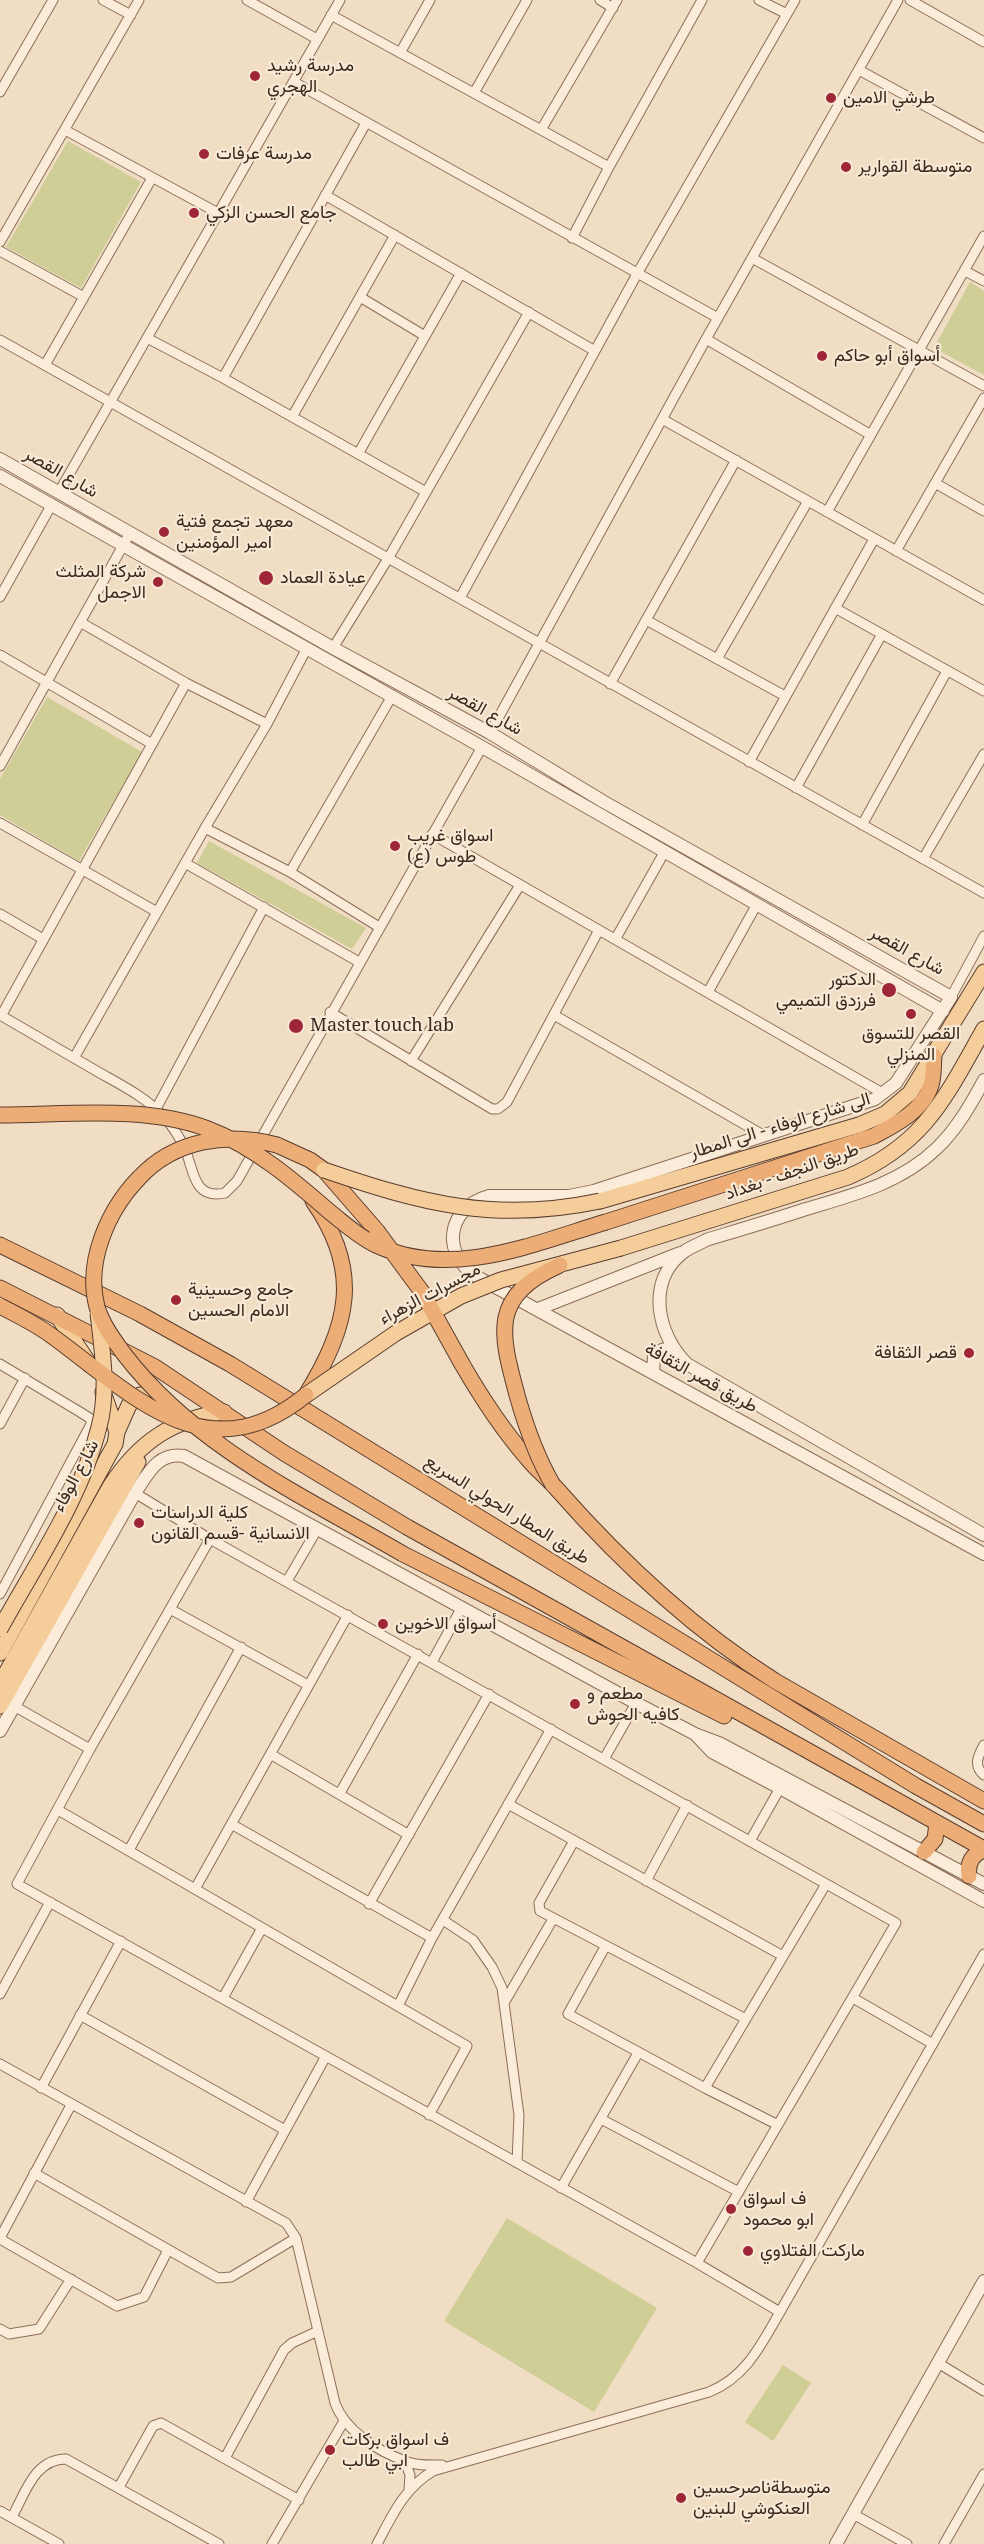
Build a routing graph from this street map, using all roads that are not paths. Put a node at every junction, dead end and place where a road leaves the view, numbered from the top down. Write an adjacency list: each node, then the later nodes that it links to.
1 (54, 0): 23 (street)
2 (103, 0): 16 (street)
3 (139, 0): 16 (street)
4 (247, 0): 18 (street)
5 (340, 0): 17 (street)
6 (430, 0): 20 (street)
7 (527, 0): 24 (street)
8 (600, 0): 14 (street)
9 (702, 0): 29 (street)
10 (759, 0): 15 (street)
11 (795, 0): 15 (street)
12 (898, 0): 21 (street)
13 (910, 0): 19 (street)
14 (615, 4): 27 (street)
15 (787, 14): 41 (street)
16 (131, 15): 26 (street)
17 (331, 15): 18 (street); 20 (street)
18 (317, 39): 22 (street)
19 (984, 42)
20 (400, 52): 24 (street)
21 (859, 70): 28 (street); 38 (street)
22 (294, 82): 25 (street); 32 (street)
23 (0, 92)
24 (474, 93): 27 (street)
25 (366, 123): 31 (street); 35 (street)
26 (65, 130): 30 (street); 36 (street)
27 (541, 130): 29 (street)
28 (984, 138)
29 (609, 167): 35 (street)
30 (152, 178): 32 (street); 43 (street)
31 (325, 195): 33 (street); 54 (street)
32 (218, 213): 48 (street)
33 (395, 235): 40 (street); 44 (street)
34 (984, 236): 39 (street)
35 (572, 238): 41 (street)
36 (0, 243)
37 (0, 251): 43 (street)
38 (752, 258): 46 (street); 52 (street)
39 (964, 271): 42 (street); 52 (street)
40 (461, 273): 45 (street); 47 (street)
41 (637, 274): 46 (street); 51 (street)
42 (984, 281)
43 (84, 297): 53 (street)
44 (360, 297): 47 (street); 58 (street)
45 (529, 312): 51 (street); 67 (street)
46 (718, 318): 49 (street)
47 (425, 336): 61 (street)
48 (147, 338): 54 (street); 57 (street)
49 (706, 339): 59 (street); 60 (street)
50 (0, 340): 53 (street)
51 (595, 351): 81 (street)
52 (920, 352): 55 (street); 60 (street)
53 (45, 365): 57 (street)
54 (223, 378): 58 (street)
55 (984, 386)
56 (984, 398): 65 (street)
57 (111, 401): 66 (street); 76 (street)
58 (292, 417): 61 (street)
59 (662, 418): 63 (street); 88 (street)
60 (871, 435): 71 (street)
61 (358, 454): 67 (street)
62 (0, 459): 66 (street, شارع القصر)
63 (736, 460): 68 (street); 85 (street)
64 (0, 476): 69 (street, شارع القصر)
65 (935, 483): 70 (street); 75 (street)
66 (59, 492): 72 (street, شارع القصر)
67 (426, 492): 76 (street)
68 (808, 501): 71 (street); 92 (street)
69 (52, 504): 74 (street, شارع القصر); 80 (street)
70 (984, 511)
71 (827, 512): 73 (street)
72 (130, 533): 74 (street); 77 (street, شارع القصر)
73 (874, 539): 75 (street); 84 (street)
74 (124, 545): 78 (street, شارع القصر); 86 (street)
75 (897, 551): 82 (street)
76 (389, 557): 81 (street); 90 (street)
77 (204, 575): 78 (street); 79 (street, شارع القصر)
78 (197, 587): 83 (street, شارع القصر)
79 (240, 595): 83 (street); 90 (street, شارع القصر)
80 (0, 597)
81 (460, 598): 88 (street)
82 (984, 600)
83 (232, 607): 89 (street, شارع القصر)
84 (835, 608): 87 (street); 99 (street)
85 (646, 620): 92 (street); 96 (street)
86 (80, 622): 94 (street); 95 (street)
87 (882, 634): 93 (street); 107 (street)
88 (537, 643): 96 (street); 101 (street)
89 (307, 648): 98 (street, شارع القصر); 100 (street)
90 (333, 648): 101 (street, شارع القصر)
91 (0, 655): 94 (street)
92 (717, 659): 99 (street)
93 (947, 671): 97 (street); 113 (street)
94 (47, 681): 102 (street); 106 (street)
95 (186, 683): 100 (street); 102 (street)
96 (610, 684): 105 (street)
97 (984, 691)
98 (392, 696): 103 (street, شارع القصر); 120 (street)
99 (785, 696): 105 (street)
100 (267, 724): 114 (street)
101 (490, 733): 108 (street, شارع القصر)
102 (152, 744): 119 (street)
103 (482, 747): 109 (street, شارع القصر); 115 (street)
104 (984, 754): 117 (street)
105 (749, 762): 107 (street)
106 (0, 766)
107 (796, 788): 113 (street)
108 (591, 794): 109 (street); 110 (street, شارع القصر)
109 (584, 806): 112 (street, شارع القصر)
110 (624, 813): 112 (street); 135 (street, شارع القصر)
111 (0, 823): 119 (street)
112 (617, 825): 116 (street, شارع القصر)
113 (862, 825): 117 (street)
114 (205, 828): 118 (street); 120 (street)
115 (432, 834): 121 (street); 127 (street)
116 (665, 851): 123 (street, شارع القصر); 130 (street)
117 (923, 859): 122 (street)
118 (185, 863): 124 (street); 125 (street)
119 (81, 870): 125 (street); 131 (street)
120 (290, 872): 127 (street)
121 (520, 885): 128 (street); 143 (street)
122 (984, 893)
123 (757, 904): 134 (street); 136 (street, شارع القصر)
124 (264, 907): 132 (street); 146 (street)
125 (157, 912): 142 (street)
126 (0, 914): 131 (street)
127 (379, 927): 132 (street)
128 (599, 930): 130 (street); 138 (street)
129 (984, 936): 135 (street)
130 (616, 938): 134 (street)
131 (43, 939): 139 (street)
132 (359, 962): 137 (street)
133 (981, 977): 141 (main road, الى شارع الوفاء - الى المطار)
134 (708, 992): 145 (street)
135 (951, 997): 136 (street)
136 (943, 1011): 145 (street)
137 (330, 1012): 143 (street); 146 (street)
138 (554, 1015): 143 (street); 148 (street)
139 (0, 1016): 142 (street)
140 (984, 1029): 152 (main road, طريق النجف - بغداد)
141 (934, 1056): 149 (main road, الى شارع الوفاء - الى المطار, bridge); 150 (highway, bridge)
142 (74, 1058): 146 (street)
143 (411, 1061)
144 (984, 1080): 153 (street, طريق قصر الثقافة)
145 (884, 1094): 148 (street)
146 (156, 1109)
147 (0, 1115): 150 (highway, bridge)
148 (763, 1135): 158 (street)
149 (324, 1170): 157 (highway, bridge); 170 (highway, bridge)
150 (305, 1191): 164 (highway, bridge)
151 (0, 1245): 207 (highway, طريق المطار الحولي السريع)
152 (621, 1248): 154 (main road, مجسرات الزهراء, bridge)
153 (684, 1252): 158 (street, طريق قصر الثقافة); 160 (street, طريق قصر الثقافة)
154 (560, 1265): 164 (main road, مجسرات الزهراء, bridge); 170 (highway, bridge)
155 (0, 1288): 159 (highway)
156 (0, 1306): 167 (highway, bridge)
157 (97, 1307): 181 (main road, bridge); 196 (highway, bridge)
158 (538, 1309): 162 (street, طريق قصر الثقافة)
159 (57, 1315): 165 (highway); 168 (main road, شارع الوفاء)
160 (673, 1348): 162 (street); 173 (street, طريق قصر الثقافة)
161 (0, 1364): 163 (street)
162 (653, 1372): 175 (street, طريق قصر الثقافة)
163 (25, 1378): 166 (street); 177 (street)
164 (306, 1395): 167 (highway, bridge)
165 (224, 1412): 169 (main road, شارع الوفاء); 196 (highway)
166 (0, 1424)
167 (197, 1428): 190 (main road)
168 (117, 1432): 169 (main road); 183 (main road, شارع الوفاء)
169 (144, 1444): 186 (main road, شارع الوفاء)
170 (553, 1485): 202 (highway)
171 (135, 1493): 172 (street); 174 (street); 190 (street)
172 (318, 1528): 176 (street); 178 (street)
173 (984, 1535)
174 (210, 1539): 176 (street); 179 (street)
175 (984, 1554)
176 (287, 1581): 180 (street)
177 (0, 1594)
178 (462, 1607): 185 (street); 189 (street)
179 (170, 1609): 182 (street); 195 (street)
180 (348, 1615): 184 (street); 187 (street)
181 (0, 1629)
182 (241, 1647): 187 (street); 213 (street)
183 (0, 1653)
184 (418, 1654): 185 (street); 201 (street)
185 (432, 1662): 188 (street)
186 (0, 1684)
187 (308, 1685): 197 (street)
188 (489, 1694): 191 (street); 209 (street)
189 (636, 1703): 193 (street); 198 (street)
190 (7, 1706): 192 (street); 195 (street)
191 (551, 1729): 198 (street); 203 (street)
192 (0, 1731)
193 (695, 1734): 200 (street); 214 (street)
194 (984, 1745): 199 (street)
195 (90, 1749): 205 (street)
196 (810, 1752): 206 (highway)
197 (272, 1755): 201 (street); 208 (street)
198 (604, 1759): 204 (street)
199 (984, 1775)
200 (780, 1788): 211 (street); 220 (street)
201 (340, 1793): 209 (street)
202 (984, 1801)
203 (508, 1804): 210 (street); 224 (street)
204 (687, 1805): 211 (street); 216 (street)
205 (58, 1810): 213 (street); 221 (street)
206 (938, 1823): 212 (highway); 214 (highway)
207 (984, 1824)
208 (233, 1825): 219 (street); 222 (street)
209 (409, 1835): 222 (street)
210 (574, 1841): 216 (street); 223 (street)
211 (750, 1841): 217 (street)
212 (984, 1849): 215 (highway)
213 (129, 1850): 219 (street)
214 (924, 1852): 215 (street)
215 (969, 1875): 218 (street)
216 (646, 1881): 230 (street)
217 (826, 1884): 230 (street); 233 (street)
218 (984, 1884)
219 (195, 1889): 225 (street)
220 (984, 1901)
221 (50, 1902): 227 (street); 231 (street)
222 (369, 1904): 226 (street)
223 (553, 1919): 228 (street); 234 (street)
224 (443, 1920): 226 (street); 234 (street)
225 (262, 1928): 232 (street); 235 (street)
226 (432, 1938): 235 (street)
227 (121, 1941): 232 (street); 236 (street)
228 (605, 1947): 237 (street); 239 (street)
229 (984, 1954): 238 (street)
230 (783, 1956): 237 (street)
231 (0, 1994)
232 (223, 1998): 240 (street)
233 (853, 1998): 238 (street); 247 (street)
234 (504, 2003): 249 (street)
235 (398, 2006): 245 (street)
236 (80, 2015): 242 (street); 248 (street)
237 (746, 2019): 243 (street)
238 (933, 2044): 260 (street)
239 (638, 2053): 243 (street); 246 (street)
240 (326, 2056): 245 (street); 248 (street)
241 (1, 2069): 242 (street)
242 (41, 2088): 244 (street)
243 (705, 2088): 247 (street)
244 (71, 2105): 250 (street); 253 (street)
245 (429, 2115): 249 (street)
246 (601, 2119): 251 (street); 252 (street)
247 (778, 2125): 252 (street)
248 (285, 2130): 253 (street)
249 (517, 2163): 251 (street)
250 (34, 2173): 255 (street); 256 (street)
251 (561, 2188): 257 (street)
252 (739, 2192): 257 (street)
253 (246, 2202): 254 (street)
254 (296, 2238): 256 (street); 262 (street)
255 (0, 2239): 258 (street)
256 (168, 2250): 258 (street)
257 (697, 2263): 260 (street)
258 (71, 2280): 261 (street)
259 (984, 2282): 263 (street)
260 (780, 2312): 268 (street)
261 (0, 2329)
262 (318, 2331): 265 (street); 266 (street)
263 (938, 2363): 264 (street); 274 (street)
264 (984, 2391)
265 (344, 2421): 267 (street); 272 (street)
266 (225, 2458): 270 (street); 272 (street)
267 (405, 2462): 268 (street); 271 (street)
268 (451, 2464): 271 (street)
269 (984, 2474): 282 (street)
270 (119, 2487): 275 (street); 277 (street)
271 (409, 2489): 279 (street)
272 (298, 2500): 278 (street)
273 (0, 2511): 275 (street)
274 (853, 2514): 280 (street); 281 (street)
275 (12, 2517): 276 (street)
276 (59, 2544)
277 (219, 2544)
278 (272, 2544)
279 (377, 2544)
280 (836, 2544)
281 (907, 2544)
282 (944, 2544)

